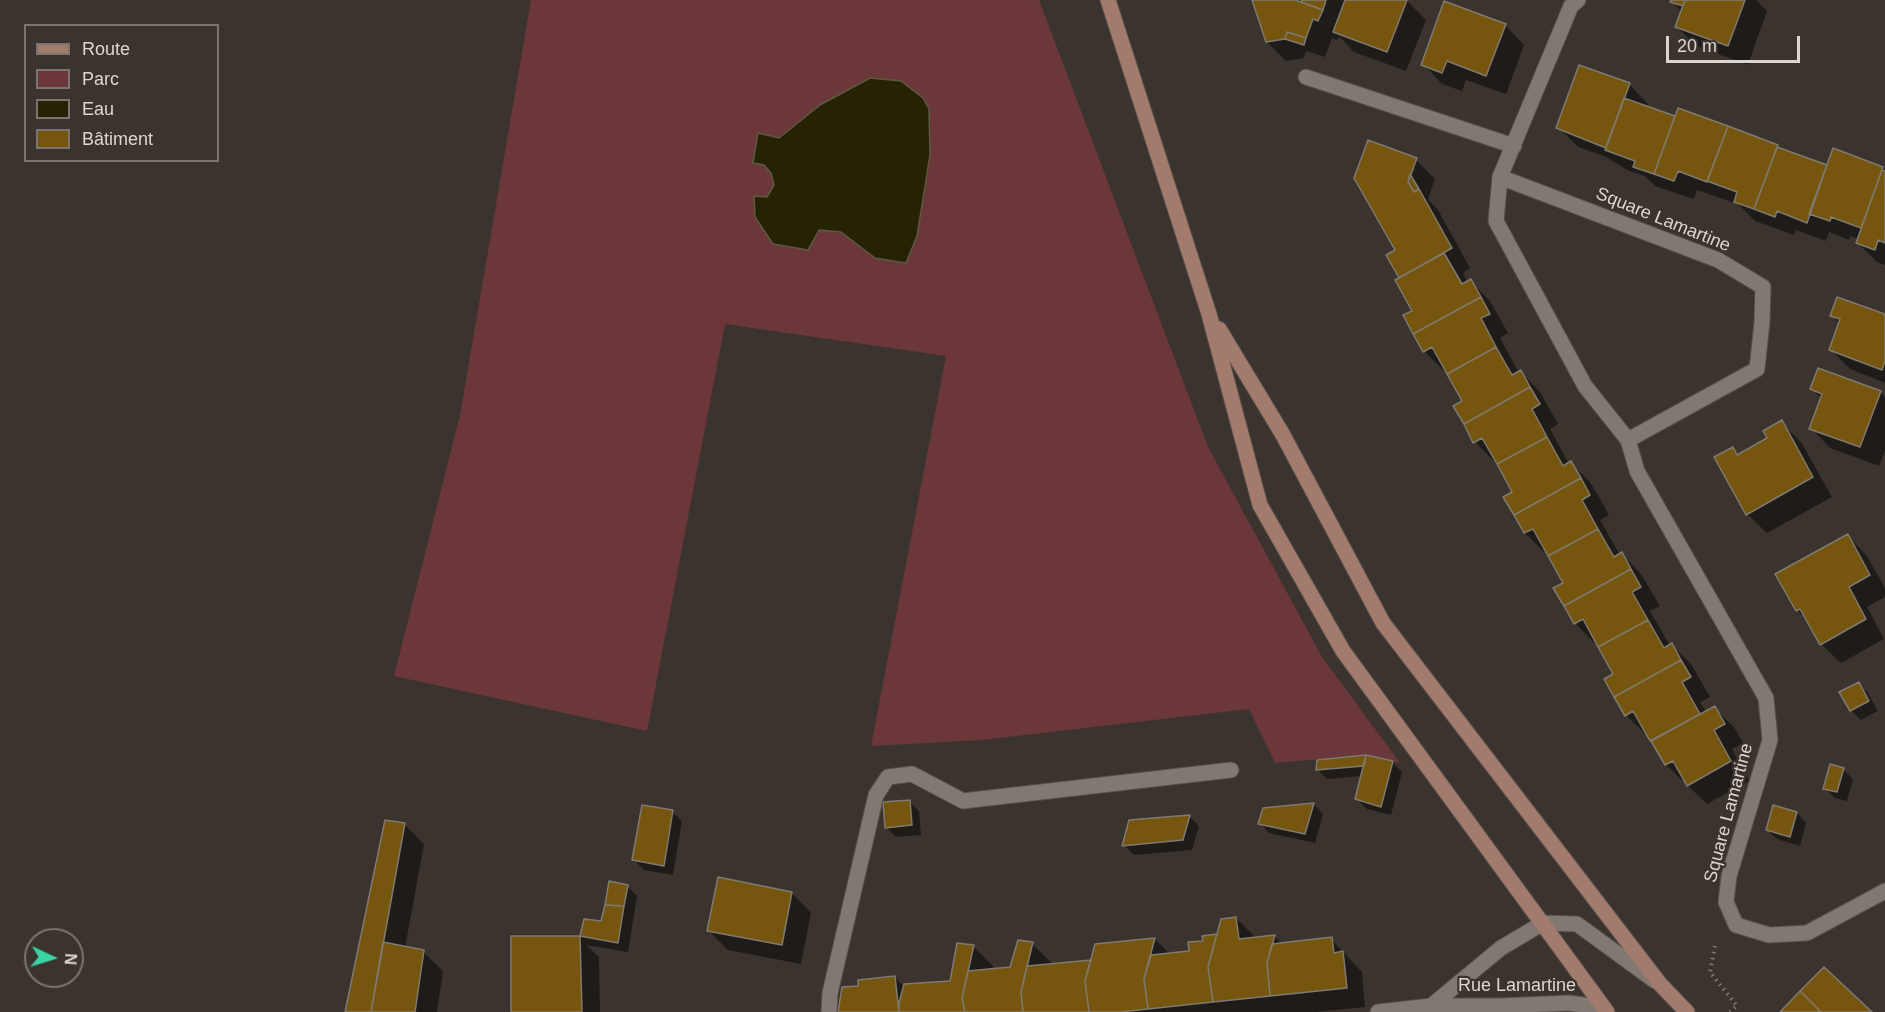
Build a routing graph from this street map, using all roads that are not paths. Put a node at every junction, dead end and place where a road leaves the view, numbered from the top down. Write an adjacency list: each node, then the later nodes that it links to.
1 (1108, 0): 6 (main road)
2 (1578, 0): 4 (street, Square Lamartine)
3 (1306, 76): 4 (street)
4 (1514, 146): 5 (street, Square Lamartine)
5 (1500, 177): 7 (street, Square Lamartine); 7 (street, Square Lamartine)
6 (1209, 314): 10 (main road); 11 (main road)
7 (1628, 440): 9 (street, Square Lamartine)
8 (1231, 770): 14 (street)
9 (1885, 891)
10 (1543, 923): 11 (street); 12 (street, Rue Lamartine); 13 (main road)
11 (1660, 984): 16 (main road)
12 (1431, 1006): 13 (street, Rue Lamartine); 15 (street, Rue Lamartine)
13 (1605, 1010)
14 (829, 1012)
15 (1378, 1012)
16 (1687, 1012)

